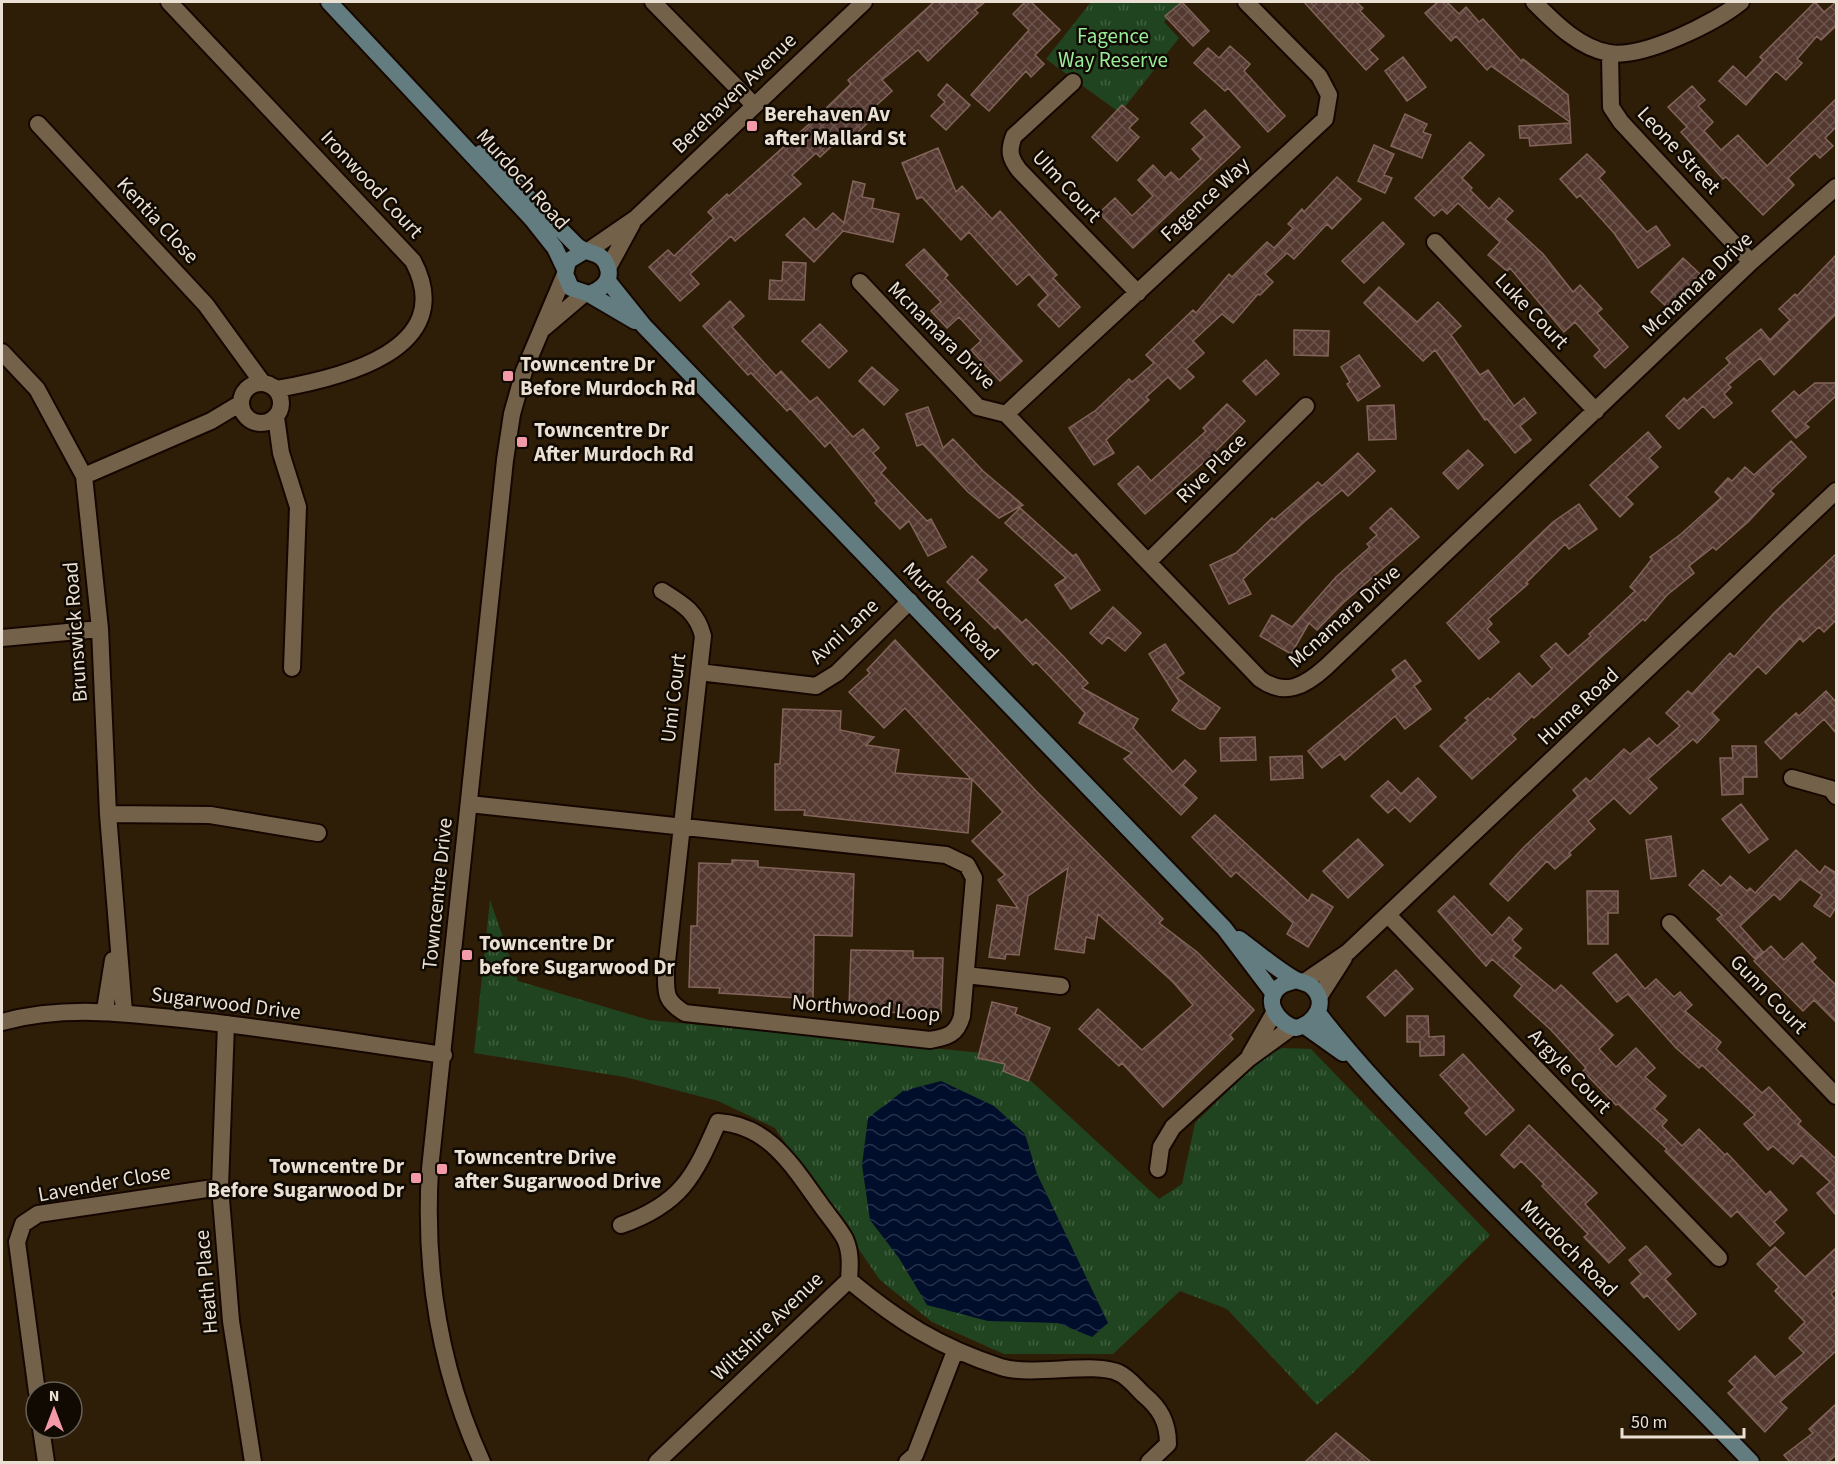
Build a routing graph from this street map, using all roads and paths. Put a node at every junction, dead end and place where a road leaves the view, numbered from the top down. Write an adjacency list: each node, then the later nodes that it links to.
1 (169, 2): 27 (street, Ironwood Court)
2 (329, 2): 11 (main road, Murdoch Road)
3 (653, 2): 10 (street)
4 (864, 2): 10 (street, Berehaven Avenue)
5 (1246, 2): 21 (street, Fagence Way)
6 (1534, 2): 8 (street)
7 (1741, 2): 8 (street)
8 (1610, 54): 17 (street, Leone Street)
9 (1072, 82): 21 (street, Ulm Court)
10 (754, 105): 14 (street, Berehaven Avenue)
11 (444, 122): 16 (main road, Murdoch Road); 18 (main road, Murdoch Road)
12 (38, 124): 26 (street, Kentia Close)
13 (1836, 187): 17 (street, Mcnamara Drive)
14 (636, 218): 16 (street, Berehaven Avenue); 19 (street, Berehaven Avenue)
15 (1435, 242): 31 (street, Luke Court)
16 (585, 251): 18 (main road, Murdoch Road); 19 (main road, Murdoch Road)
17 (1752, 262): 31 (street, Mcnamara Drive)
18 (565, 272): 22 (main road, Murdoch Road); 24 (street, Towncentre Drive)
19 (607, 274): 22 (main road); 23 (main road, Murdoch Road)
20 (860, 282): 33 (street, Mcnamara Drive)
21 (1138, 293): 33 (street, Fagence Way)
22 (586, 294): 23 (main road, Murdoch Road); 24 (street, Towncentre Drive)
23 (644, 326): 41 (main road, Murdoch Road)
24 (543, 329): 48 (street, Towncentre Drive)
25 (2, 352): 37 (street, Brunswick Road)
26 (239, 352): 28 (street, Kentia Close); 29 (street, Kentia Close)
27 (316, 382): 28 (street, Ironwood Court); 32 (street, Ironwood Court)
28 (269, 386): 29 (street, Ironwood Court); 32 (street)
29 (243, 396): 34 (street, Ironwood Court); 35 (street)
30 (1306, 406): 39 (street, Rive Place)
31 (1596, 411): 39 (street, Mcnamara Drive)
32 (279, 412): 35 (street, Ironwood Court); 36 (street)
33 (1006, 414): 39 (street, Mcnamara Drive)
34 (211, 421): 35 (street, Ironwood Court); 37 (street, Ironwood Court)
35 (254, 421): 36 (street)
36 (281, 453): 44 (street)
37 (84, 476): 42 (street, Brunswick Road)
38 (1836, 491): 52 (street, Hume Road)
39 (1148, 562)
40 (662, 591): 45 (street, Umi Court)
41 (910, 601): 45 (street, Avni Lane); 54 (main road, Murdoch Road)
42 (100, 629): 43 (street); 49 (street, Brunswick Road)
43 (2, 638)
44 (292, 668)
45 (699, 672): 50 (street, Umi Court)
46 (1792, 778): 47 (street)
47 (1835, 790)
48 (469, 804): 50 (street, Northwood Loop); 68 (street, Towncentre Drive)
49 (108, 814): 51 (street); 55 (street, Brunswick Road)
50 (681, 828): 57 (street, Northwood Loop); 57 (street, Northwood Loop)
51 (318, 833)
52 (1388, 915): 56 (street, Hume Road); 75 (street, Argyle Court)
53 (1670, 923): 71 (street, Gunn Court)
54 (1224, 928): 58 (main road, Murdoch Road); 60 (main road, Murdoch Road)
55 (118, 936): 62 (street, Brunswick Road); 63 (street, Brunswick Road)
56 (1348, 952): 58 (street, Hume Road); 61 (street, Hume Road)
57 (966, 975): 59 (street)
58 (1300, 981): 60 (main road); 61 (main road, Murdoch Road)
59 (1061, 986)
60 (1274, 994): 64 (main road)
61 (1318, 1005): 67 (main road); 70 (main road, Murdoch Road)
62 (105, 1010): 63 (street, Sugarwood Drive); 65 (street, Sugarwood Drive)
63 (124, 1012): 66 (street, Sugarwood Drive)
64 (1274, 1013): 67 (main road, Murdoch Road); 69 (street)
65 (2, 1022)
66 (226, 1024): 68 (street, Sugarwood Drive); 73 (street, Heath Place)
67 (1298, 1027): 69 (street); 70 (main road, Murdoch Road)
68 (444, 1055): 82 (street, Towncentre Drive)
69 (1248, 1059): 72 (street)
70 (1358, 1064): 86 (main road, Murdoch Road)
71 (1836, 1096)
72 (1158, 1169)
73 (220, 1187): 78 (street, Lavender Close); 81 (street, Heath Place)
74 (621, 1226): 76 (street, Wiltshire Avenue)
75 (1719, 1258)
76 (849, 1280): 77 (street); 83 (street, Wiltshire Avenue)
77 (955, 1351): 84 (street); 85 (street)
78 (35, 1380)
79 (43, 1440): 80 (street)
80 (46, 1462)
81 (253, 1462)
82 (482, 1462)
83 (657, 1462)
84 (907, 1462)
85 (1149, 1462)
86 (1751, 1462)

